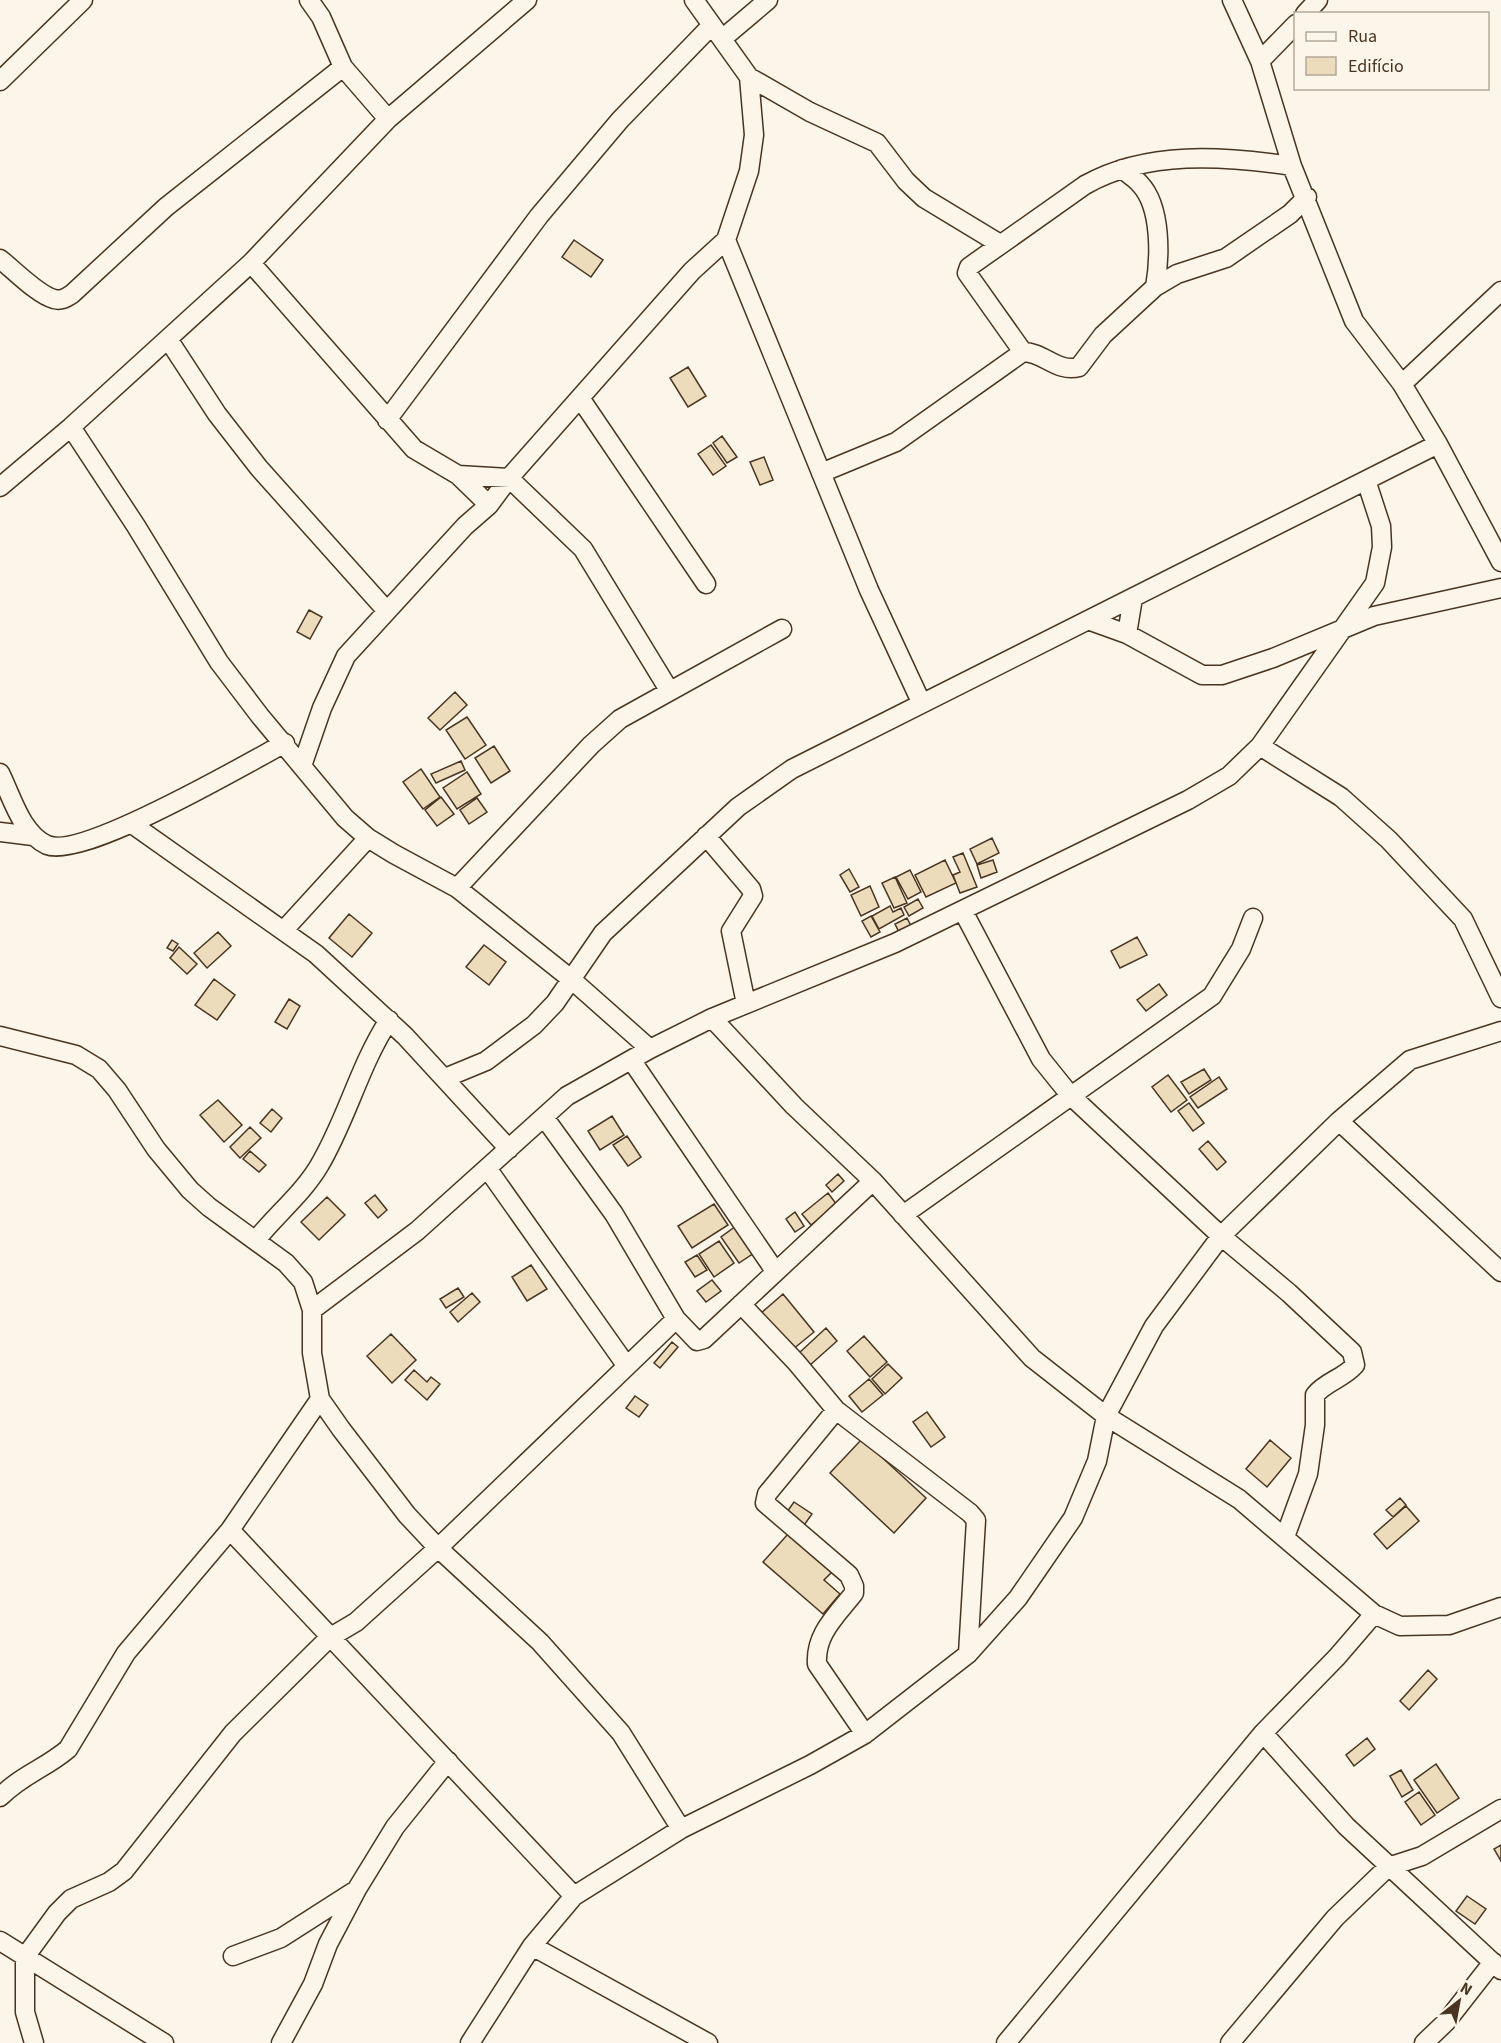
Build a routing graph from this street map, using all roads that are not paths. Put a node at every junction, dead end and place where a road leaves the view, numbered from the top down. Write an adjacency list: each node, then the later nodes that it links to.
1 (83, 0): 14 (street)
2 (309, 0): 12 (street)
3 (527, 0): 15 (street)
4 (694, 0): 10 (street)
5 (768, 0): 10 (street)
6 (1232, 0): 11 (street)
7 (1318, 0): 8 (street)
8 (1307, 12)
9 (1294, 26): 11 (street)
10 (717, 32): 13 (street); 29 (street)
11 (1260, 61): 16 (street)
12 (343, 66): 15 (street); 21 (street)
13 (749, 77): 19 (street); 20 (street)
14 (0, 81)
15 (388, 119): 22 (street)
16 (1292, 166): 17 (street); 18 (street)
17 (1122, 169): 20 (street); 23 (street)
18 (1306, 197): 23 (street); 27 (street)
19 (726, 240): 28 (street); 32 (street)
20 (1000, 244): 26 (street)
21 (0, 259)
22 (251, 263): 25 (street); 29 (street)
23 (1155, 287): 26 (street)
24 (1501, 291): 27 (street)
25 (168, 339): 30 (street); 42 (street)
26 (1023, 352): 32 (street)
27 (1402, 384): 31 (street)
28 (580, 398): 34 (street); 39 (street)
29 (387, 420): 33 (street)
30 (71, 428): 36 (street); 49 (street)
31 (1438, 444): 35 (street); 38 (street)
32 (822, 473): 48 (street)
33 (458, 475): 34 (street); 37 (street)
34 (509, 478): 37 (street); 47 (street)
35 (1366, 480): 41 (street); 45 (street)
36 (0, 487)
37 (489, 505): 42 (street)
38 (1501, 562)
39 (706, 584)
40 (1501, 588): 45 (street)
41 (1133, 598): 43 (street); 46 (street)
42 (386, 610): 51 (street)
43 (1088, 620): 46 (street); 48 (street)
44 (782, 629): 47 (street)
45 (1341, 631): 46 (street); 50 (street)
46 (1127, 634)
47 (669, 690): 58 (street)
48 (921, 702): 56 (street)
49 (285, 744): 51 (street); 53 (street)
50 (1260, 746): 59 (street); 63 (street)
51 (302, 766): 57 (street)
52 (0, 773): 55 (street)
53 (132, 824): 55 (street); 61 (street)
54 (0, 832): 55 (street)
55 (33, 836)
56 (706, 836): 62 (street); 64 (street)
57 (368, 838): 58 (street); 61 (street)
58 (457, 888): 62 (street)
59 (963, 911): 64 (street); 72 (street)
60 (1253, 918): 72 (street)
61 (284, 930): 66 (street)
62 (571, 980): 69 (street); 71 (street)
63 (1501, 998)
64 (746, 1004): 65 (street)
65 (712, 1018): 69 (street); 77 (street)
66 (389, 1020): 71 (street); 80 (street)
67 (1501, 1031): 74 (street)
68 (0, 1036): 80 (street)
69 (650, 1049): 70 (street)
70 (632, 1061): 73 (street); 81 (street)
71 (445, 1078): 75 (street)
72 (1070, 1095): 78 (street); 79 (street)
73 (544, 1117): 75 (street); 85 (street)
74 (1339, 1121): 79 (street); 82 (street)
75 (509, 1149): 76 (street)
76 (488, 1168): 84 (street); 86 (street)
77 (873, 1181): 78 (street); 81 (street)
78 (903, 1215): 89 (street)
79 (1221, 1236): 89 (street); 91 (street)
80 (256, 1240): 84 (street)
81 (775, 1271): 83 (street)
82 (1501, 1272)
83 (741, 1304): 85 (street); 88 (street)
84 (312, 1310): 87 (street)
85 (676, 1319): 86 (street)
86 (626, 1365): 92 (street)
87 (320, 1399): 90 (street); 92 (street)
88 (836, 1410): 96 (street); 98 (street)
89 (1106, 1416): 91 (street); 96 (street)
90 (230, 1530): 95 (street); 100 (street)
91 (1284, 1537): 94 (street)
92 (438, 1548): 95 (street); 102 (street)
93 (1501, 1607): 94 (street)
94 (1374, 1614): 97 (street)
95 (329, 1638): 99 (street); 109 (street)
96 (968, 1654): 98 (street)
97 (1263, 1732): 103 (street); 116 (street)
98 (865, 1734): 102 (street)
99 (448, 1761): 104 (street); 105 (street)
100 (0, 1797)
101 (1501, 1809): 103 (street)
102 (681, 1829): 105 (street)
103 (1388, 1867): 110 (street); 117 (street)
104 (357, 1889): 108 (street); 114 (street)
105 (574, 1896): 107 (street)
106 (0, 1941): 109 (street)
107 (532, 1946): 111 (street); 115 (street)
108 (233, 1956)
109 (25, 1957): 112 (street); 113 (street)
110 (1496, 1961): 118 (street)
111 (479, 2040)
112 (34, 2043)
113 (164, 2043)
114 (281, 2043)
115 (708, 2043)
116 (1006, 2043)
117 (1230, 2043)
118 (1424, 2043)

